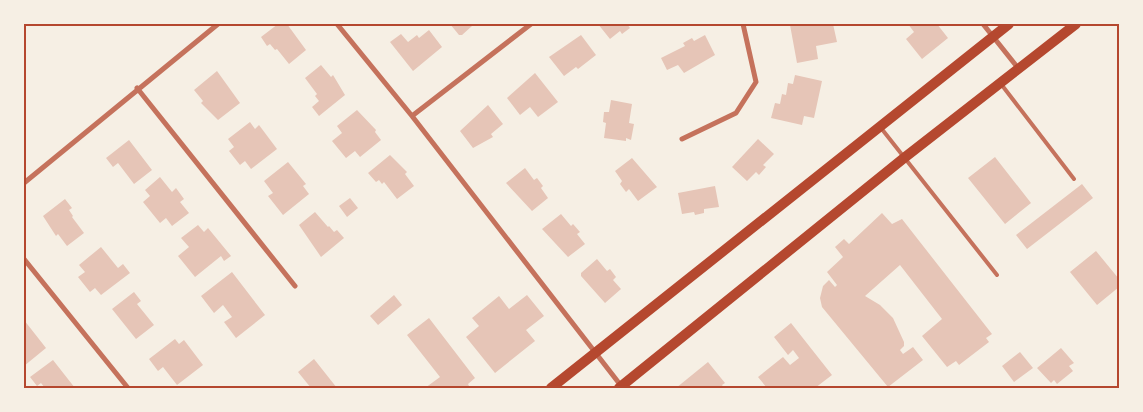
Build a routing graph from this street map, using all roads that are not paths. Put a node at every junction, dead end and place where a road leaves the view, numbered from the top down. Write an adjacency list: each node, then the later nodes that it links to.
1 (218, 24): 11 (street)
2 (337, 24): 12 (street)
3 (531, 24): 12 (street)
4 (743, 24): 14 (street)
5 (983, 24): 8 (street)
6 (1009, 24): 8 (main road)
7 (1076, 24): 9 (main road)
8 (993, 36): 9 (street); 13 (main road)
9 (1018, 68): 10 (main road)
10 (999, 82): 15 (main road); 16 (lane)
11 (138, 88): 17 (street); 20 (street)
12 (412, 116): 21 (street)
13 (879, 126): 15 (lane); 21 (main road)
14 (682, 139)
15 (904, 158): 19 (lane); 24 (main road)
16 (1074, 178)
17 (24, 183)
18 (24, 259): 22 (street)
19 (997, 275)
20 (295, 286)
21 (594, 354): 23 (main road); 24 (street)
22 (128, 388)
23 (551, 388)
24 (621, 388)

